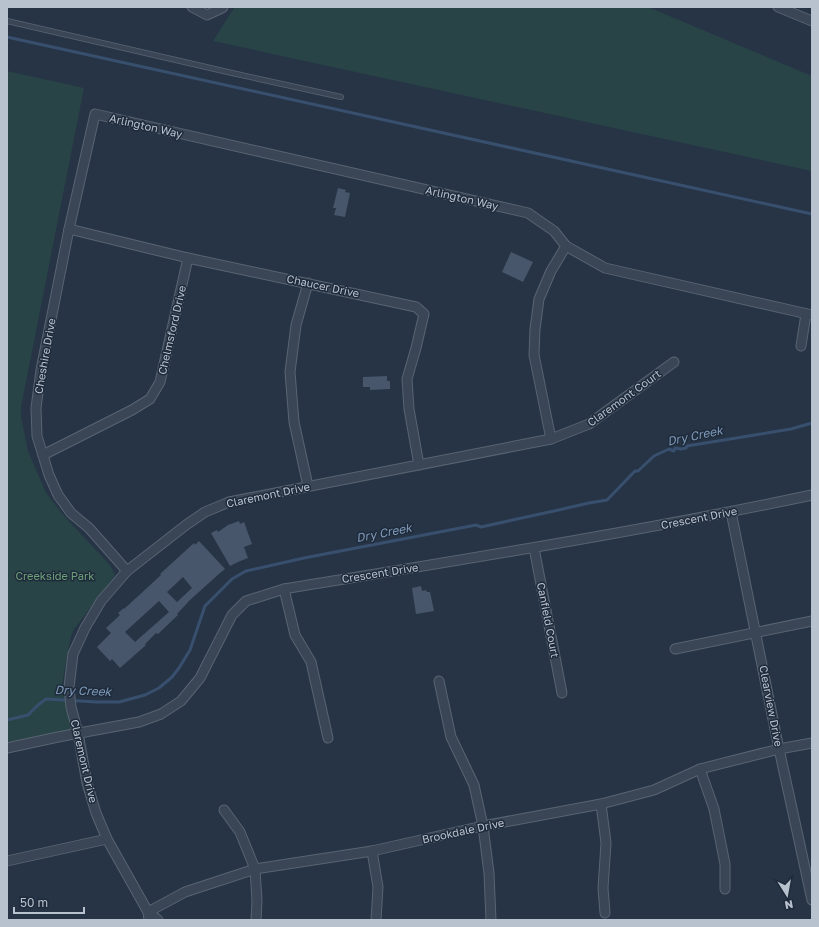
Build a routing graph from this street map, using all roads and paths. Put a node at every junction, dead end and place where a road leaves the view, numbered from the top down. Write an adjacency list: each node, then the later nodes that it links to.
1 (192, 7): 2 (street)
2 (223, 7)
3 (778, 7): 4 (street)
4 (793, 10): 6 (street)
5 (7, 21): 7 (lane)
6 (812, 21)
7 (341, 97)
8 (95, 114): 9 (street, Cheshire Drive); 10 (street, Arlington Way)
9 (69, 229): 11 (street, Chaucer Drive); 17 (street, Cheshire Drive)
10 (566, 246): 13 (street, Arlington Way); 16 (street)
11 (188, 258): 12 (street, Chaucer Drive); 17 (street, Chelmsford Drive)
12 (308, 283): 18 (street, Chaucer Drive); 19 (street)
13 (809, 315): 14 (street)
14 (801, 346)
15 (674, 362): 16 (street, Claremont Court)
16 (551, 439): 18 (street, Claremont Drive)
17 (43, 455): 23 (street, Cheshire Drive)
18 (420, 465): 19 (street, Claremont Drive)
19 (308, 486): 23 (street, Claremont Drive)
20 (812, 495): 21 (street, Crescent Drive)
21 (731, 512): 22 (street, Crescent Drive); 26 (street, Clearview Drive)
22 (534, 548): 24 (street, Crescent Drive); 29 (street, Canfield Court)
23 (127, 571): 30 (street, Claremont Drive)
24 (284, 589): 30 (street, Crescent Drive); 31 (street)
25 (812, 621): 26 (street)
26 (756, 633): 27 (street); 34 (street, Clearview Drive)
27 (675, 649)
28 (439, 681): 38 (street)
29 (562, 693)
30 (78, 733): 33 (street, Crescent Drive); 39 (street, Claremont Drive)
31 (328, 738)
32 (812, 743): 34 (street, Brookdale Drive)
33 (7, 748)
34 (779, 749): 35 (street, Brookdale Drive); 44 (street, Clearview Drive)
35 (700, 769): 36 (street, Brookdale Drive); 43 (street)
36 (601, 804): 38 (street, Brookdale Drive); 45 (street)
37 (224, 810): 42 (street)
38 (484, 826): 40 (street, Brookdale Drive); 50 (street)
39 (107, 839): 41 (street); 46 (street, Claremont Drive)
40 (372, 851): 42 (street, Brookdale Drive); 49 (street)
41 (7, 861)
42 (255, 869): 46 (street, Brookdale Drive); 48 (street)
43 (725, 888)
44 (812, 900)
45 (605, 913)
46 (148, 916): 47 (street, Claremont Drive)
47 (158, 920)
48 (256, 920)
49 (376, 920)
50 (491, 920)

